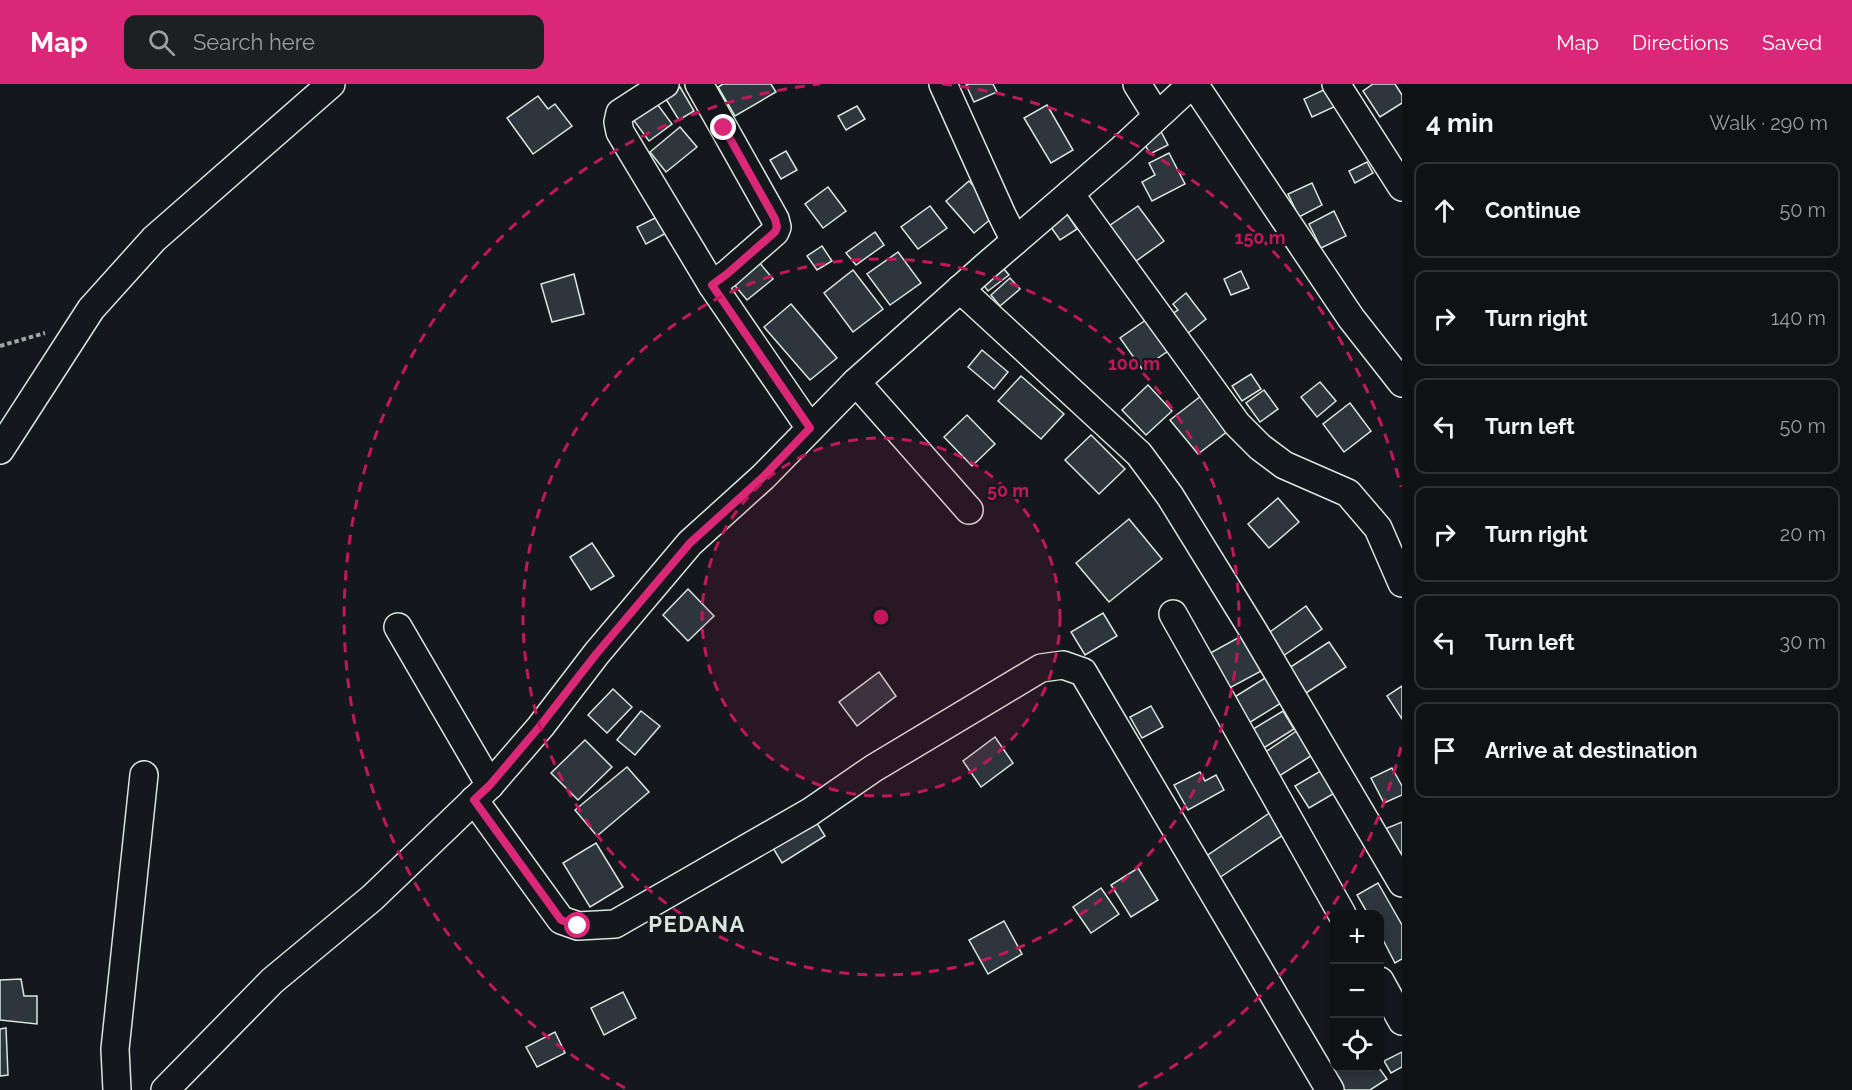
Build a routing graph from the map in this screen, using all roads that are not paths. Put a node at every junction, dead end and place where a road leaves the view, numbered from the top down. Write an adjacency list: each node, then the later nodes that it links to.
1 (331, 84): 17 (street)
2 (665, 84): 12 (street)
3 (699, 84): 12 (street)
4 (943, 84): 11 (street)
5 (1137, 84): 8 (street)
6 (1192, 84): 8 (street); 15 (street)
7 (1336, 84): 9 (street)
8 (1157, 117): 10 (street)
9 (1402, 187)
10 (1070, 194): 11 (street); 19 (street)
11 (1015, 241): 13 (street)
12 (712, 285): 16 (street)
13 (960, 289): 14 (street); 24 (street)
14 (856, 382): 16 (street); 18 (street)
15 (1402, 383)
16 (810, 428): 23 (street)
17 (0, 450)
18 (969, 510)
19 (1402, 583)
20 (1173, 614): 25 (street)
21 (398, 627): 23 (street)
22 (144, 775): 28 (street)
23 (482, 793): 29 (street); 30 (street)
24 (1402, 883)
25 (1339, 910)
26 (1384, 988): 27 (street)
27 (1402, 1021)
28 (117, 1090)
29 (165, 1090)
30 (1330, 1090)

